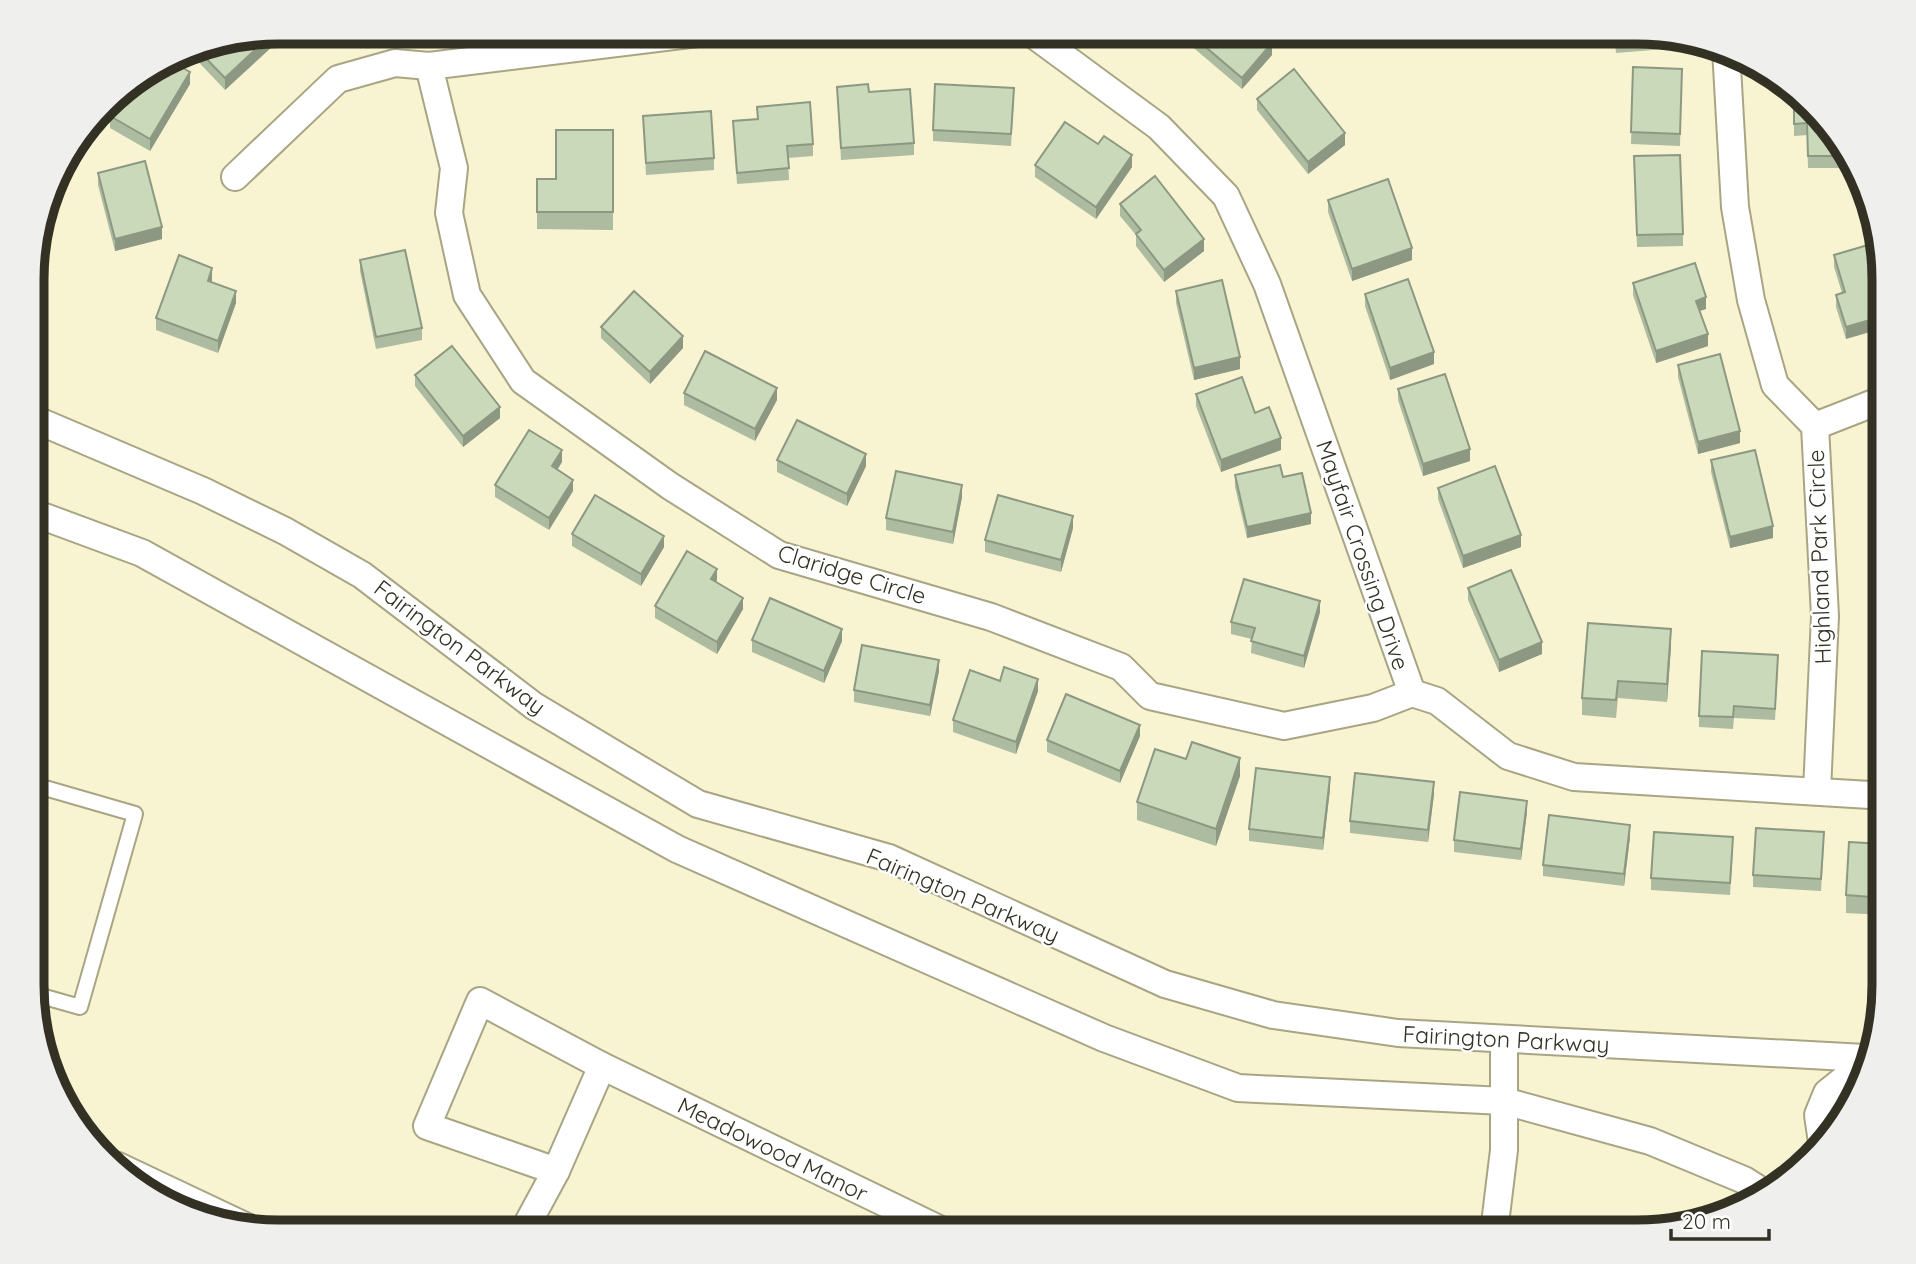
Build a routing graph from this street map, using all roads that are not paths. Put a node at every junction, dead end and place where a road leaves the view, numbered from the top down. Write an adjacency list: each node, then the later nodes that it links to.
1 (608, 44): 4 (street)
2 (1046, 44): 10 (street, Mayfair Crossing Drive)
3 (1727, 62): 8 (street, Highland Park Circle)
4 (429, 66): 5 (street); 10 (street, Claridge Circle)
5 (236, 177)
6 (1872, 404): 8 (street)
7 (44, 423): 15 (street, Fairington Parkway)
8 (1815, 426): 12 (street, Highland Park Circle)
9 (44, 517): 19 (street)
10 (1412, 693): 12 (street, Mayfair Crossing Drive)
11 (44, 788): 14 (lane)
12 (1816, 791): 13 (street, Mayfair Crossing Drive)
13 (1872, 795)
14 (45, 997)
15 (1504, 1039): 16 (street, Fairington Parkway); 19 (street)
16 (1861, 1058)
17 (602, 1066): 21 (street); 21 (street, Meadowood Manor); 26 (street, Meadowood Manor)
18 (1856, 1070): 20 (street)
19 (1504, 1101): 23 (street); 27 (street)
20 (1820, 1132)
21 (556, 1171): 25 (street)
22 (149, 1182): 24 (street)
23 (1757, 1188)
24 (205, 1207)
25 (529, 1220)
26 (920, 1220)
27 (1495, 1220)

